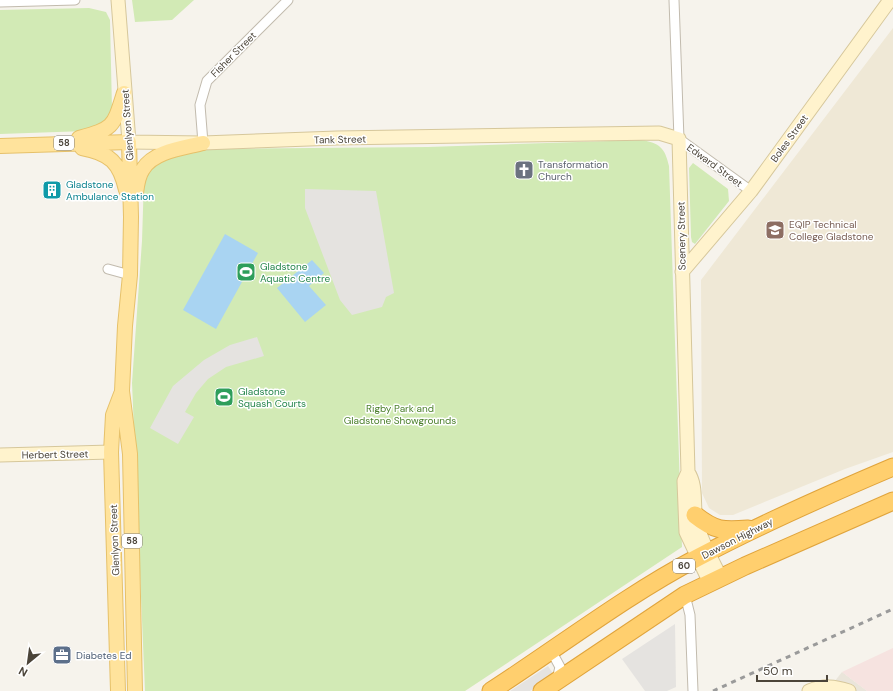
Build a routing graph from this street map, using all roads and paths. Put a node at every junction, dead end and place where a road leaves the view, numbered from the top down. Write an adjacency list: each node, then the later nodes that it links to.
1 (75, 0): 5 (street)
2 (118, 0): 7 (street, Glenlyon Street)
3 (288, 0): 10 (street, Fisher Street)
4 (674, 0): 8 (street, Scenery Street)
5 (0, 2)
6 (890, 4): 13 (street, Boles Street)
7 (124, 93): 9 (street, Glenlyon Street); 11 (main road)
8 (679, 139): 10 (street, Tank Street); 13 (street, Edward Street); 16 (street, Scenery Street)
9 (129, 142): 10 (street, Tank Street); 11 (main road, Tank Street / 58); 14 (main road, Glenlyon Street / 58)
10 (203, 143): 14 (main road)
11 (60, 144): 12 (main road, Tank Street / 58); 14 (main road)
12 (0, 146)
13 (751, 191): 16 (street, Boles Street)
14 (131, 217): 17 (main road, Glenlyon Street / 58)
15 (108, 269): 17 (street)
16 (682, 272): 22 (street, Scenery Street)
17 (130, 275): 18 (main road, Glenlyon Street / 58)
18 (122, 391): 19 (main road, Glenlyon Street / 58); 33 (main road, Glenlyon Street / 58)
19 (111, 452): 20 (street, Herbert Street); 32 (main road, Glenlyon Street / 58)
20 (0, 455)
21 (893, 467): 25 (highway, Dawson Highway / 60)
22 (688, 472): 24 (street, Scenery Street); 26 (street, Scenery Street)
23 (893, 501): 27 (highway)
24 (695, 515): 25 (highway); 26 (street, Scenery Street)
25 (754, 528): 26 (highway, Dawson Highway / 60)
26 (703, 555): 27 (street, Scenery Street); 29 (highway, Dawson Highway / 60)
27 (716, 580): 28 (highway)
28 (685, 595): 30 (highway); 36 (street)
29 (547, 655): 30 (street); 34 (highway, Dawson Highway / 60)
30 (556, 681): 35 (highway)
31 (814, 689): 37 (street)
32 (118, 691)
33 (135, 691)
34 (491, 691)
35 (542, 691)
36 (693, 691)
37 (849, 691)

